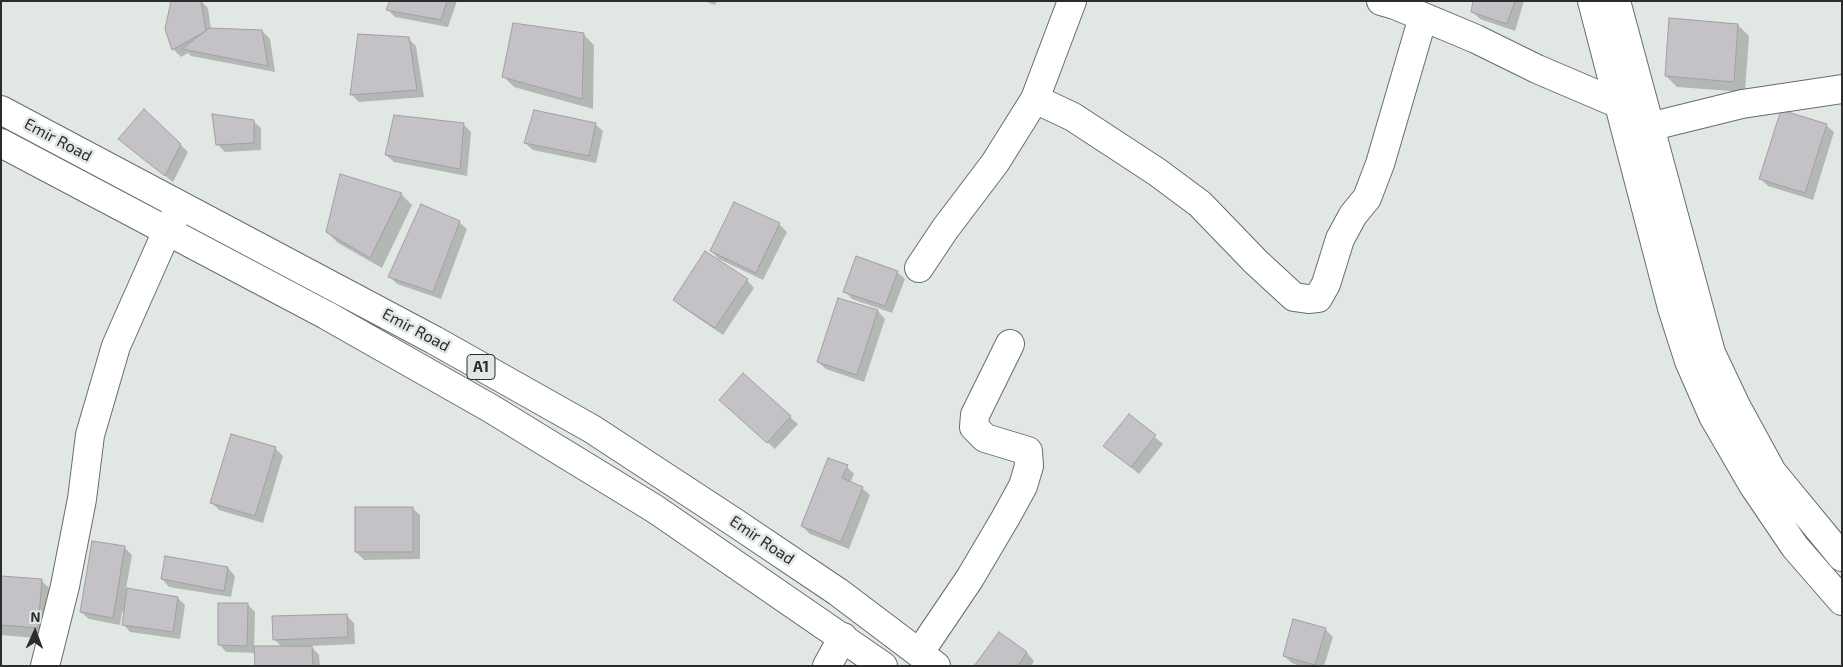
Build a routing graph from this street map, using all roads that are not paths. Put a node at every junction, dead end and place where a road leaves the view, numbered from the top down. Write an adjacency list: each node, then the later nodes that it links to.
1 (1072, 1): 7 (main road)
2 (1381, 1): 5 (main road)
3 (1592, 1): 8 (main road)
4 (1616, 1): 10 (main road)
5 (1423, 17): 7 (main road); 8 (main road)
6 (1842, 89): 10 (main road)
7 (1035, 99): 14 (main road)
8 (1619, 104): 17 (main road)
9 (1, 110): 12 (main road, Emir Road / A1)
10 (1649, 127): 16 (main road)
11 (1, 143): 13 (main road, Emir Road / A1)
12 (181, 206): 13 (main road); 19 (main road, Emir Road / A1)
13 (167, 232): 18 (main road, Emir Road / A1); 20 (main road)
14 (919, 268)
15 (1010, 344): 19 (main road)
16 (1842, 557)
17 (1842, 601)
18 (842, 637): 21 (main road); 22 (main road, Emir Road / A1)
19 (928, 659)
20 (45, 666)
21 (826, 666)
22 (882, 666)

